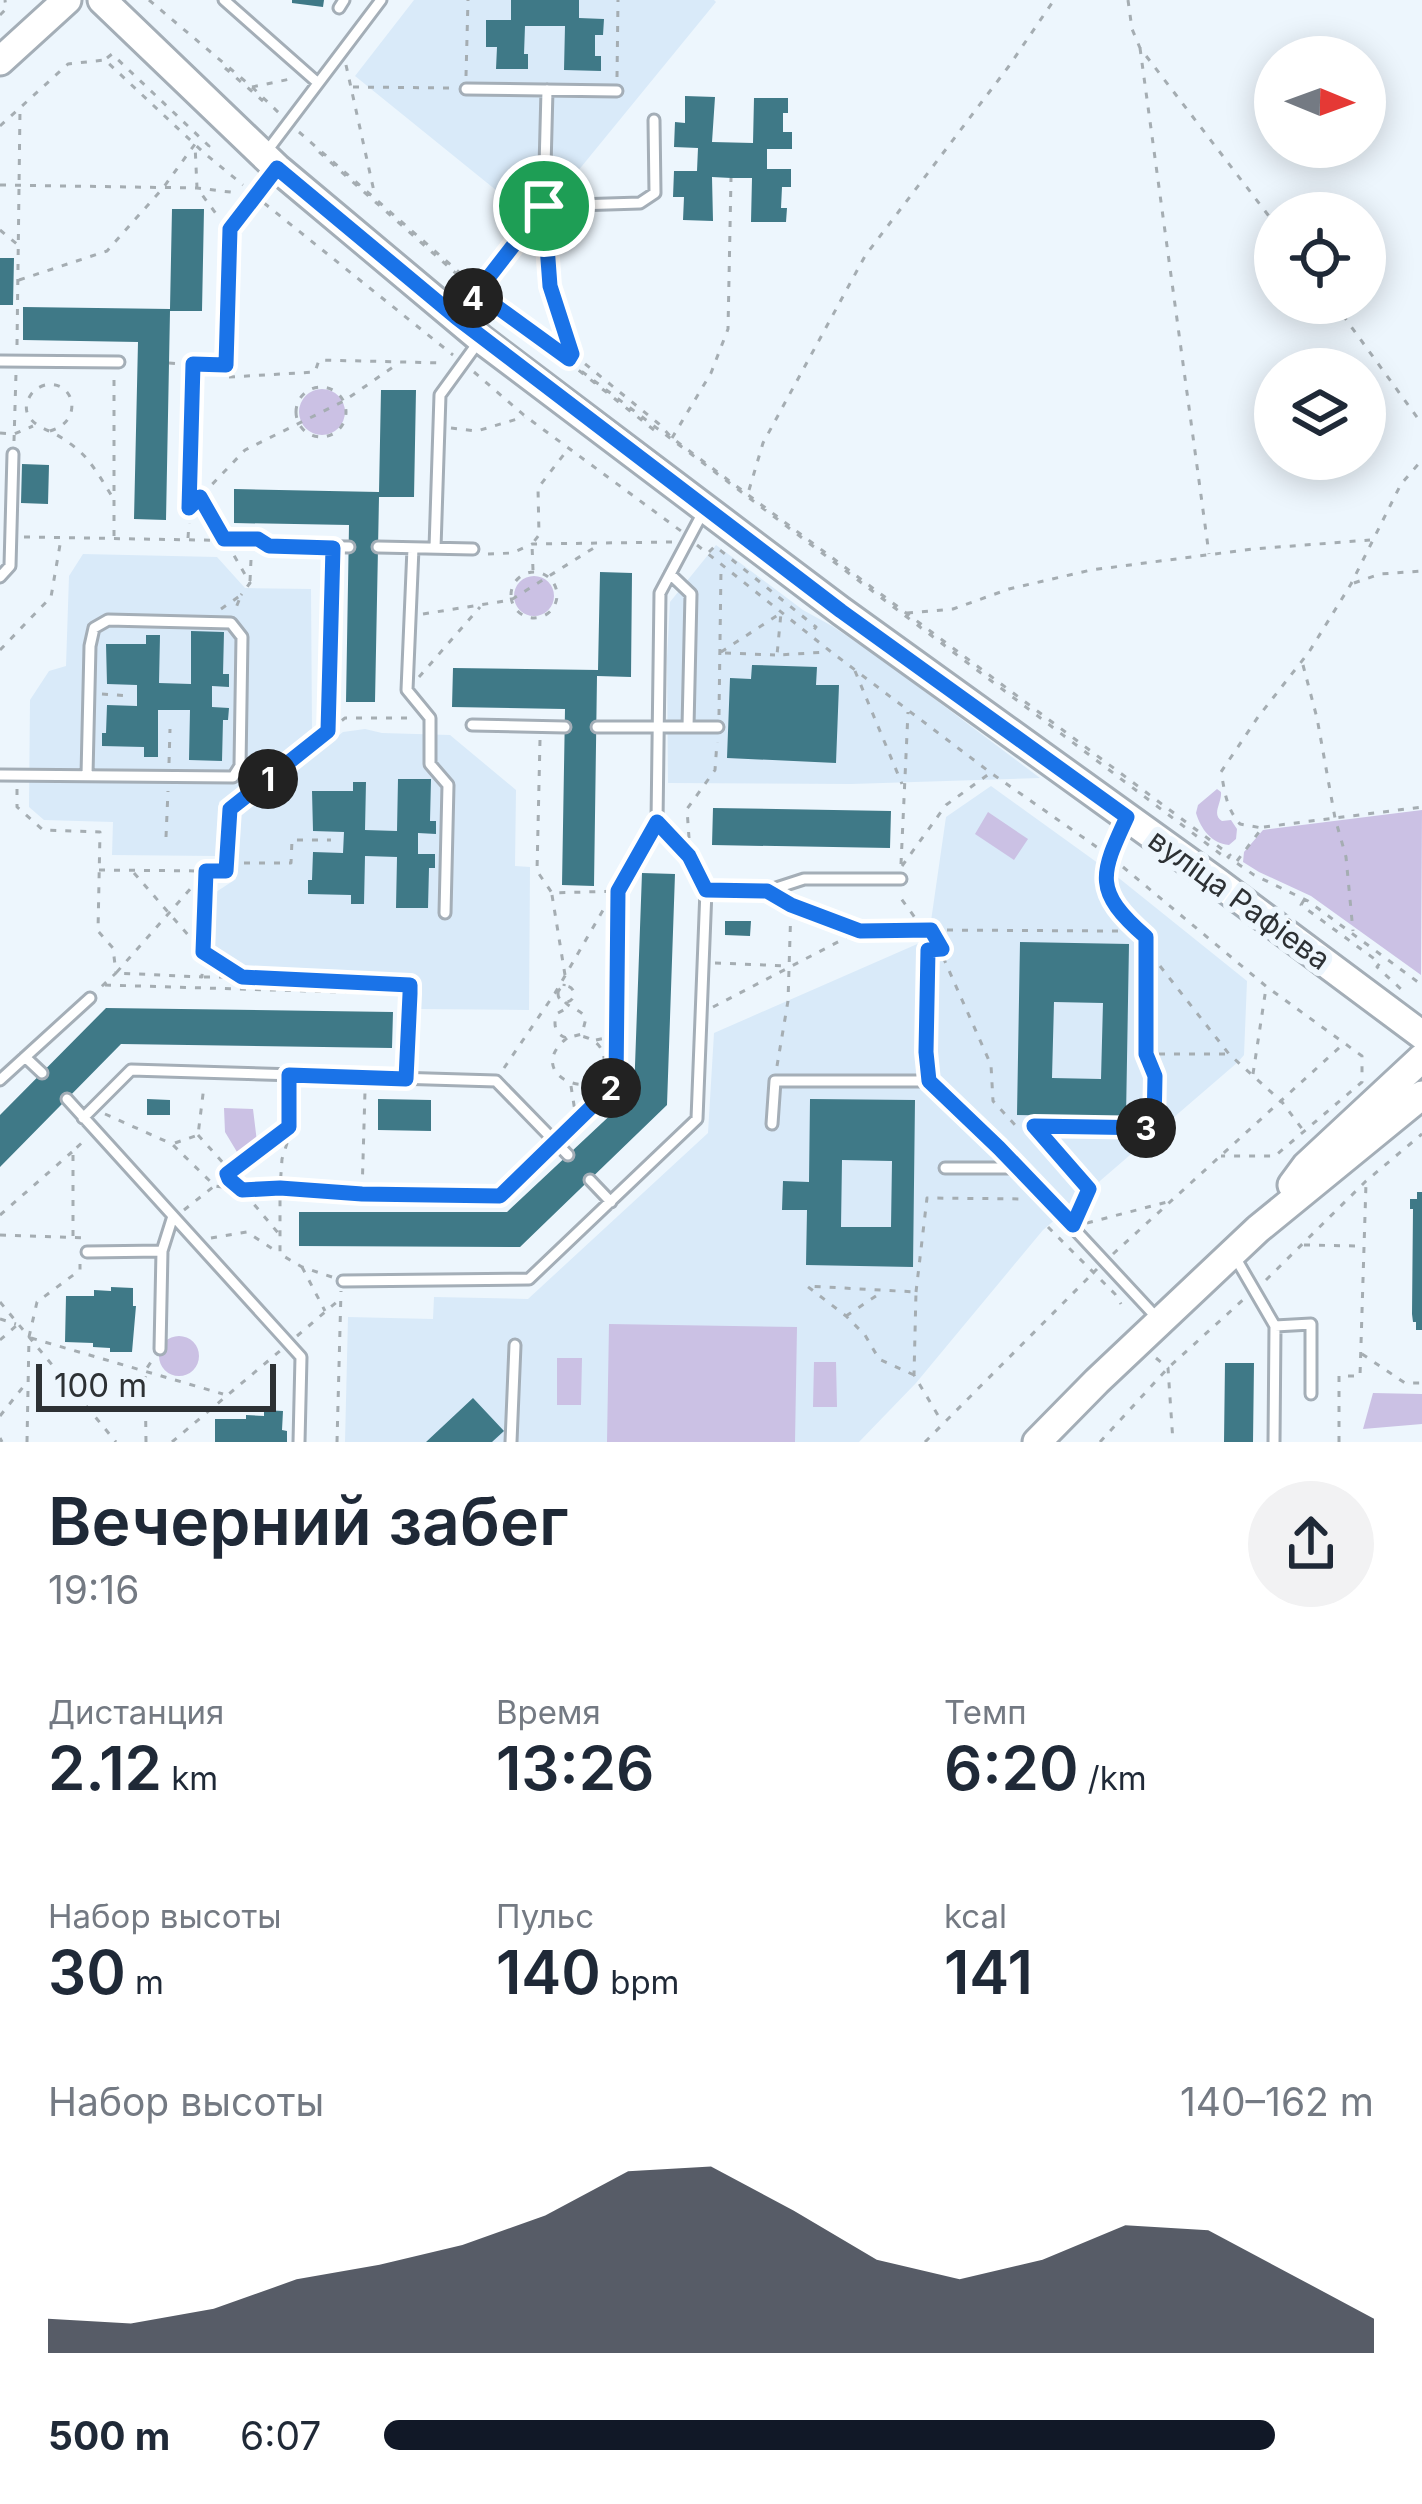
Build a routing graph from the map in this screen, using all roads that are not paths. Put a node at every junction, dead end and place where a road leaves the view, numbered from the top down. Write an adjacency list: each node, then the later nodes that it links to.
1 (67, 0): 5 (main road)
2 (102, 0): 11 (main road, вуліца Рафіева)
3 (224, 0): 6 (lane)
4 (381, 0): 6 (lane)
5 (0, 61)
6 (314, 79): 11 (lane)
7 (466, 88): 8 (lane)
8 (547, 90): 9 (lane); 12 (lane)
9 (617, 91)
10 (654, 120): 12 (lane)
11 (270, 161): 13 (main road, вуліца Рафіева); 18 (lane)
12 (544, 206): 13 (lane)
13 (457, 318): 14 (main road, вуліца Рафіева)
14 (481, 339): 19 (main road, вуліца Рафіева); 24 (lane)
15 (0, 361): 16 (lane)
16 (117, 362)
17 (13, 454): 27 (lane)
18 (189, 508)
19 (704, 509): 26 (lane); 36 (main road, вуліца Рафіева)
20 (269, 546): 21 (lane)
21 (349, 547)
22 (378, 547): 23 (lane)
23 (413, 548): 24 (lane); 39 (lane)
24 (435, 548): 25 (lane)
25 (473, 551)
26 (670, 574): 31 (lane); 32 (lane)
27 (0, 577)
28 (472, 725): 30 (lane)
29 (596, 727): 31 (lane)
30 (565, 728)
31 (658, 728): 32 (lane); 38 (lane)
32 (688, 728): 33 (lane)
33 (718, 728)
34 (0, 775): 35 (lane)
35 (87, 776): 35 (lane)
36 (1127, 817): 41 (main road, вуліца Рафіева); 42 (lane)
37 (901, 873): 38 (lane)
38 (706, 890): 55 (lane)
39 (445, 913)
40 (90, 998): 43 (lane)
41 (1422, 1035)
42 (1146, 1054)
43 (25, 1058): 45 (lane); 46 (lane)
44 (1422, 1058): 57 (main road)
45 (42, 1073)
46 (0, 1080)
47 (1422, 1095): 57 (main road)
48 (67, 1099): 49 (lane)
49 (83, 1118): 51 (lane); 56 (lane)
50 (772, 1124): 53 (lane)
51 (568, 1155)
52 (945, 1168): 53 (lane)
53 (1018, 1168): 62 (lane)
54 (590, 1180): 55 (lane)
55 (611, 1202): 61 (lane)
56 (173, 1216): 58 (lane); 67 (lane)
57 (1258, 1229): 59 (main road)
58 (162, 1251): 60 (lane); 65 (lane)
59 (1233, 1252): 62 (main road); 63 (lane)
60 (83, 1253)
61 (343, 1281)
62 (1160, 1321): 69 (main road)
63 (1275, 1326): 66 (lane); 70 (lane)
64 (515, 1345): 68 (lane)
65 (160, 1349)
66 (1311, 1394)
67 (299, 1442)
68 (511, 1442)
69 (1037, 1442)
70 (1274, 1442)

